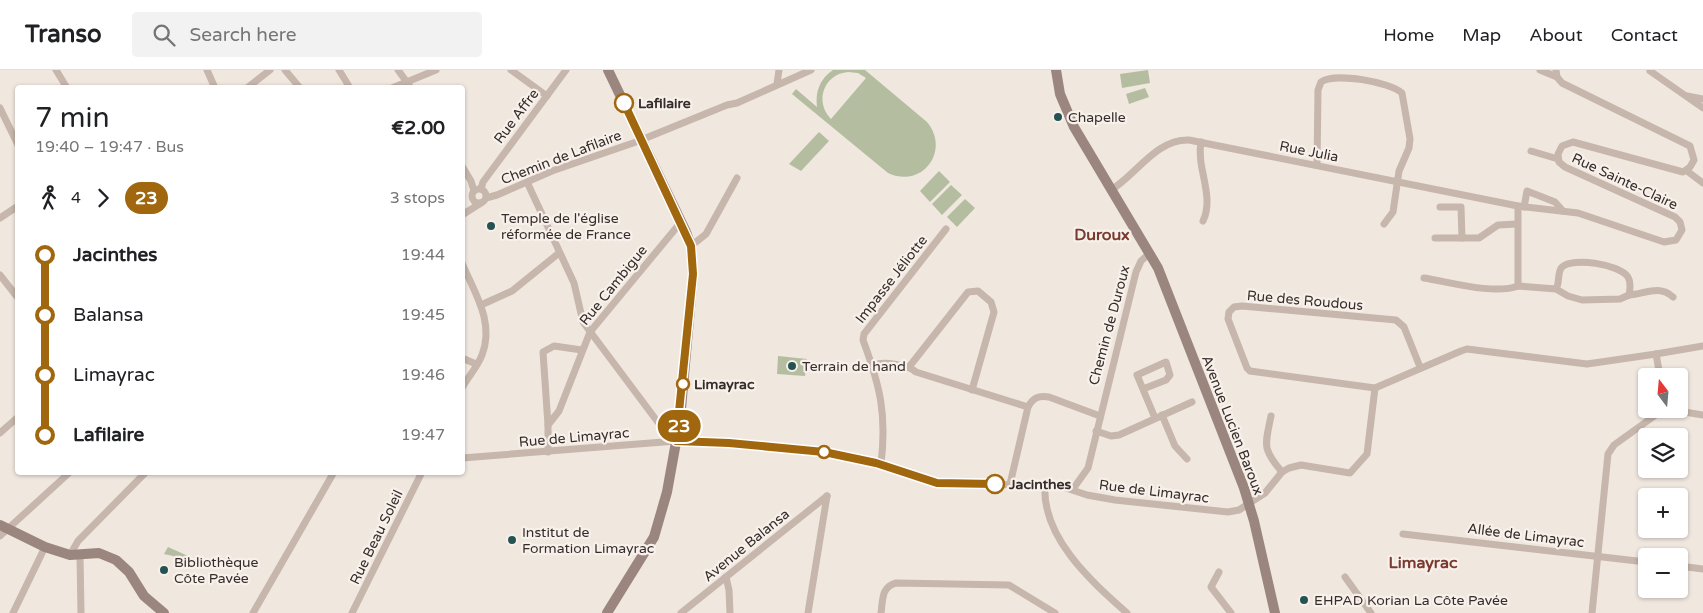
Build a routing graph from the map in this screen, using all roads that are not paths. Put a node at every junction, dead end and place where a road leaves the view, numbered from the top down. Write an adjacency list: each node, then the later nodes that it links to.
1 (56, 70): 19 (street)
2 (207, 70): 20 (street)
3 (284, 70): 22 (street)
4 (339, 70): 23 (street)
5 (398, 70): 24 (street)
6 (436, 70): 24 (street)
7 (511, 70): 26 (street)
8 (566, 70): 26 (street, Rue Affre)
9 (608, 70): 31 (street)
10 (779, 70): 18 (street)
11 (811, 70): 18 (street, Chemin de Lafilaire)
12 (1056, 70): 44 (street)
13 (1540, 70): 17 (street)
14 (1643, 70): 15 (street)
15 (1651, 70): 25 (street)
16 (267, 71): 21 (street)
17 (1557, 74): 37 (street)
18 (777, 84): 31 (street, Chemin de Lafilaire)
19 (65, 85)
20 (214, 85)
21 (251, 85)
22 (297, 85)
23 (348, 85)
24 (408, 85)
25 (1682, 94): 27 (street); 29 (street)
26 (547, 96): 38 (street, Rue Affre)
27 (1703, 98)
28 (0, 108): 30 (street)
29 (1703, 108)
30 (15, 138)
31 (642, 140): 42 (street, Chemin de Lafilaire); 55 (street)
32 (1200, 142): 35 (street, Rue Julia); 44 (street, Rue Julia); 54 (street)
33 (1531, 151): 34 (street)
34 (1558, 159): 37 (street, Rue Sainte-Claire); 51 (street, Rue Sainte-Claire)
35 (1317, 165): 41 (street, Rue Julia); 41 (street)
36 (465, 171): 40 (street)
37 (1687, 171): 43 (street)
38 (486, 177): 40 (street); 45 (street, Rue Affre)
39 (738, 178): 61 (street)
40 (470, 179): 45 (street)
41 (1398, 181): 47 (street, Rue Julia); 56 (street)
42 (527, 182): 46 (street, Chemin de Lafilaire); 62 (street)
43 (1703, 183)
44 (1111, 190): 63 (street)
45 (476, 193): 46 (street, Chemin de Lafilaire); 46 (street); 50 (street, Chemin de Lafilaire)
46 (483, 200): 52 (street, Chemin de Lafilaire)
47 (1521, 206): 51 (street, Rue Sainte-Claire); 51 (street); 57 (street)
48 (1440, 207): 60 (street)
49 (15, 208): 53 (street)
50 (465, 210)
51 (1563, 211)
52 (465, 212)
53 (0, 218)
54 (1203, 221)
55 (681, 222): 61 (street); 73 (street, Rue Cambigue)
56 (1384, 224)
57 (1517, 224): 60 (street); 67 (street)
58 (946, 229): 79 (street, Impasse Jéliotte)
59 (1435, 238): 60 (street)
60 (1462, 238)
61 (691, 246): 100 (street)
62 (559, 253): 72 (street); 73 (street)
63 (1150, 253): 92 (street, Chemin de Duroux); 113 (street, Avenue Lucien Baroux)
64 (465, 270): 72 (street)
65 (1, 277): 69 (street)
66 (1424, 278): 67 (street)
67 (1518, 286): 68 (street)
68 (1556, 289): 70 (street); 70 (street)
69 (15, 294)
70 (1629, 295): 71 (street)
71 (1673, 297)
72 (481, 305): 78 (street)
73 (590, 332): 75 (street, Rue Cambigue); 100 (street)
74 (1703, 346): 76 (street)
75 (582, 350): 97 (street, Rue Cambigue); 97 (street)
76 (1656, 354): 81 (street); 82 (street)
77 (465, 359): 78 (street)
78 (476, 364): 83 (street)
79 (872, 366): 80 (street); 104 (street, Impasse Jéliotte)
80 (910, 367): 86 (street); 86 (street)
81 (1420, 368): 84 (street); 84 (street, Rue des Roudous)
82 (1659, 368)
83 (465, 383)
84 (1375, 388): 105 (street)
85 (1143, 389): 85 (street); 94 (street)
86 (972, 390): 88 (street)
87 (1192, 402): 90 (street)
88 (1028, 408): 92 (street); 110 (street)
89 (1688, 413): 91 (street)
90 (1162, 415): 94 (street); 103 (street)
91 (1703, 415)
92 (1100, 416): 98 (street, Chemin de Duroux)
93 (1271, 416): 105 (street)
94 (1155, 418): 98 (street)
95 (1652, 418): 118 (street)
96 (15, 420): 99 (street)
97 (548, 425): 101 (street)
98 (1096, 431): 112 (street, Chemin de Duroux)
99 (0, 433)
100 (676, 441): 101 (street, Rue de Limayrac); 104 (street, Rue de Limayrac); 132 (street)
101 (548, 452): 102 (street, Rue de Limayrac)
102 (465, 458)
103 (1187, 459)
104 (882, 464): 110 (street, Rue de Limayrac)
105 (1282, 472): 113 (street, Rue de Limayrac)
106 (67, 475): 114 (street)
107 (143, 475): 117 (street)
108 (332, 475): 130 (street)
109 (421, 475): 131 (street, Rue Beau Soleil)
110 (1010, 484): 111 (street, Rue de Limayrac)
111 (1045, 484): 112 (street, Rue de Limayrac); 125 (street)
112 (1073, 489): 113 (street, Rue de Limayrac)
113 (1249, 504): 141 (street, Avenue Lucien Baroux)
114 (3, 530): 116 (street)
115 (1402, 534): 118 (street, Allée de Limayrac)
116 (45, 547): 117 (street); 127 (street)
117 (75, 555): 128 (street); 129 (street)
118 (1598, 556): 119 (street, Allée de Limayrac); 143 (street)
119 (1638, 561)
120 (1688, 567): 121 (street)
121 (1703, 569)
122 (1219, 572): 140 (street)
123 (726, 577): 133 (street, Avenue Balansa); 134 (street); 135 (street, Avenue Balansa)
124 (1345, 577): 142 (street)
125 (1120, 607): 138 (street); 139 (street)
126 (1044, 610): 136 (street); 137 (street)
127 (13, 613)
128 (81, 613)
129 (164, 613)
130 (253, 613)
131 (352, 613)
132 (607, 613)
133 (681, 613)
134 (730, 613)
135 (808, 613)
136 (881, 613)
137 (1055, 613)
138 (1114, 613)
139 (1127, 613)
140 (1231, 613)
141 (1275, 613)
142 (1370, 613)
143 (1592, 613)

